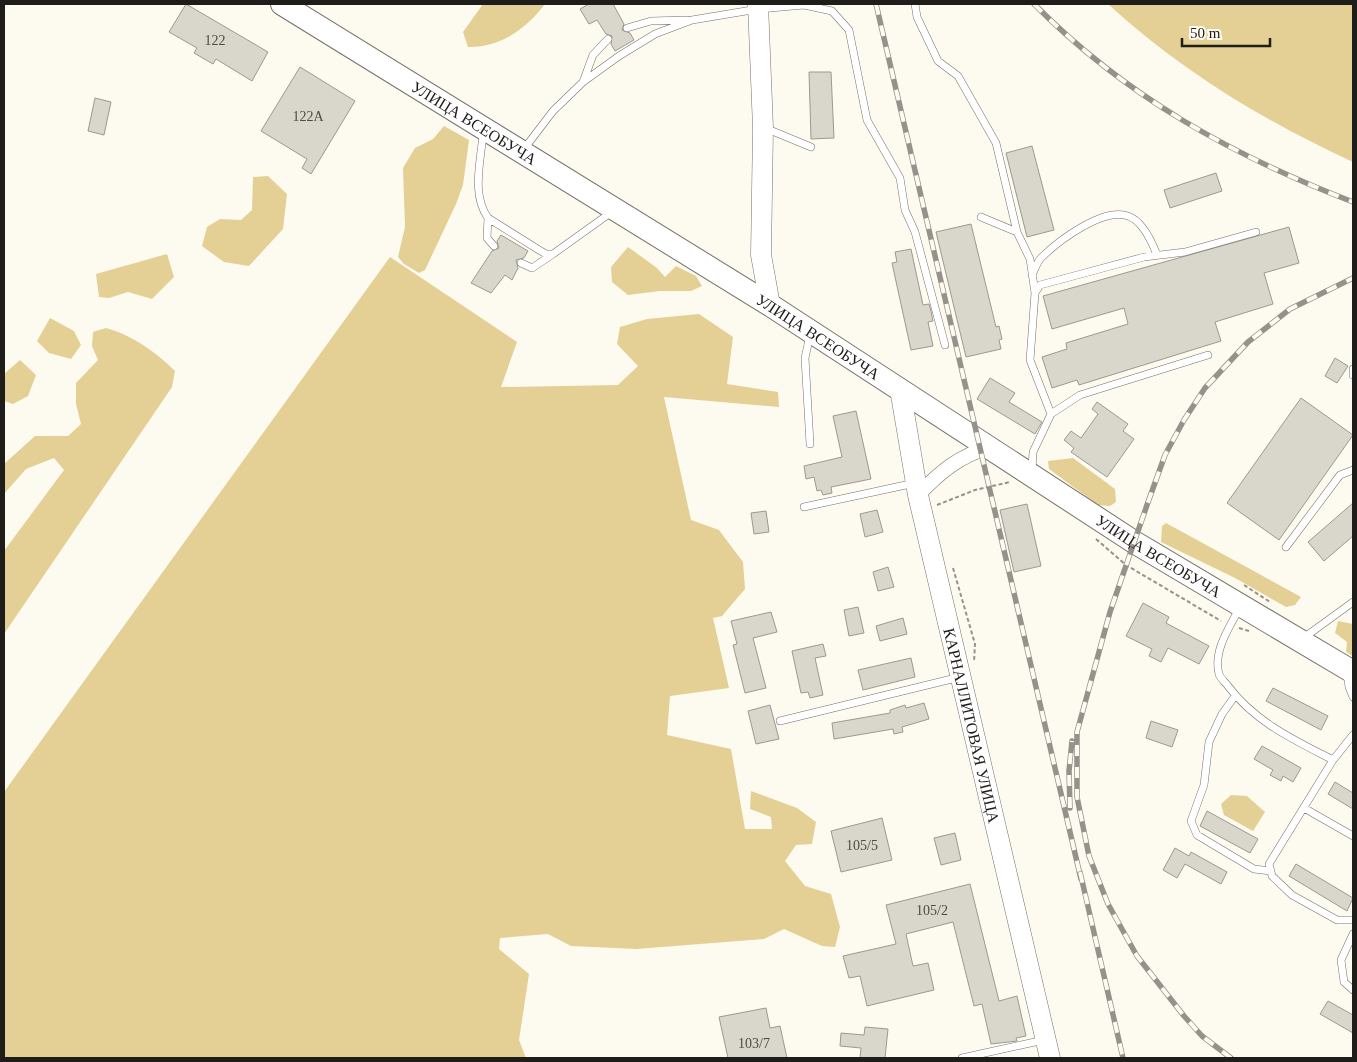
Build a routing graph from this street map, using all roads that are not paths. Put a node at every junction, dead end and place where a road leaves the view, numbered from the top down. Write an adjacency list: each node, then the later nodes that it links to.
1 (282, 4): 8 (main road, УЛИЦА ВСЕОБУЧА)
2 (915, 4): 15 (lane)
3 (758, 6): 4 (lane); 9 (street); 25 (lane)
4 (692, 20): 5 (lane); 7 (lane)
5 (627, 28)
6 (608, 38): 7 (lane)
7 (583, 82): 11 (lane)
8 (484, 128): 11 (main road, УЛИЦА ВСЕОБУЧА); 13 (lane)
9 (763, 128): 10 (lane); 23 (street)
10 (811, 147)
11 (522, 151): 12 (main road, УЛИЦА ВСЕОБУЧА)
12 (615, 210): 18 (lane); 23 (main road, УЛИЦА ВСЕОБУЧА)
13 (488, 218): 17 (lane); 18 (lane)
14 (981, 218): 15 (lane)
15 (1017, 232): 21 (lane)
16 (1256, 232): 19 (lane)
17 (494, 246)
18 (553, 254): 20 (lane)
19 (1157, 255): 21 (lane); 22 (lane)
20 (521, 263)
21 (1032, 275): 22 (lane)
22 (1035, 293): 30 (lane)
23 (770, 305): 24 (main road, УЛИЦА ВСЕОБУЧА)
24 (810, 332): 29 (main road, УЛИЦА ВСЕОБУЧА); 31 (lane)
25 (944, 345)
26 (1208, 355): 30 (lane)
27 (1353, 369): 28 (lane)
28 (1353, 375)
29 (900, 389): 32 (main road, УЛИЦА ВСЕОБУЧА); 35 (street, КАРНАЛЛИТОВАЯ УЛИЦА)
30 (1051, 414): 34 (lane)
31 (810, 444)
32 (990, 447): 34 (main road, УЛИЦА ВСЕОБУЧА); 35 (street)
33 (1353, 470): 37 (lane)
34 (1025, 479): 38 (main road, УЛИЦА ВСЕОБУЧА)
35 (917, 489): 36 (lane); 42 (street, КАРНАЛЛИТОВАЯ УЛИЦА)
36 (804, 507)
37 (1286, 547)
38 (1243, 595): 40 (main road, УЛИЦА ВСЕОБУЧА); 43 (lane)
39 (1353, 602): 40 (lane)
40 (1300, 640): 41 (main road, УЛИЦА ВСЕОБУЧА)
41 (1350, 670): 44 (lane)
42 (968, 673): 45 (lane); 54 (street, КАРНАЛЛИТОВАЯ УЛИЦА)
43 (1236, 696): 47 (lane); 50 (lane)
44 (1353, 697)
45 (780, 721)
46 (1353, 735): 47 (lane)
47 (1333, 760): 48 (lane)
48 (1304, 808): 49 (lane); 50 (lane)
49 (1353, 836)
50 (1271, 871): 51 (lane)
51 (1353, 920)
52 (1353, 934): 53 (lane)
53 (1353, 990)
54 (1048, 1049): 55 (lane)
55 (962, 1058)

